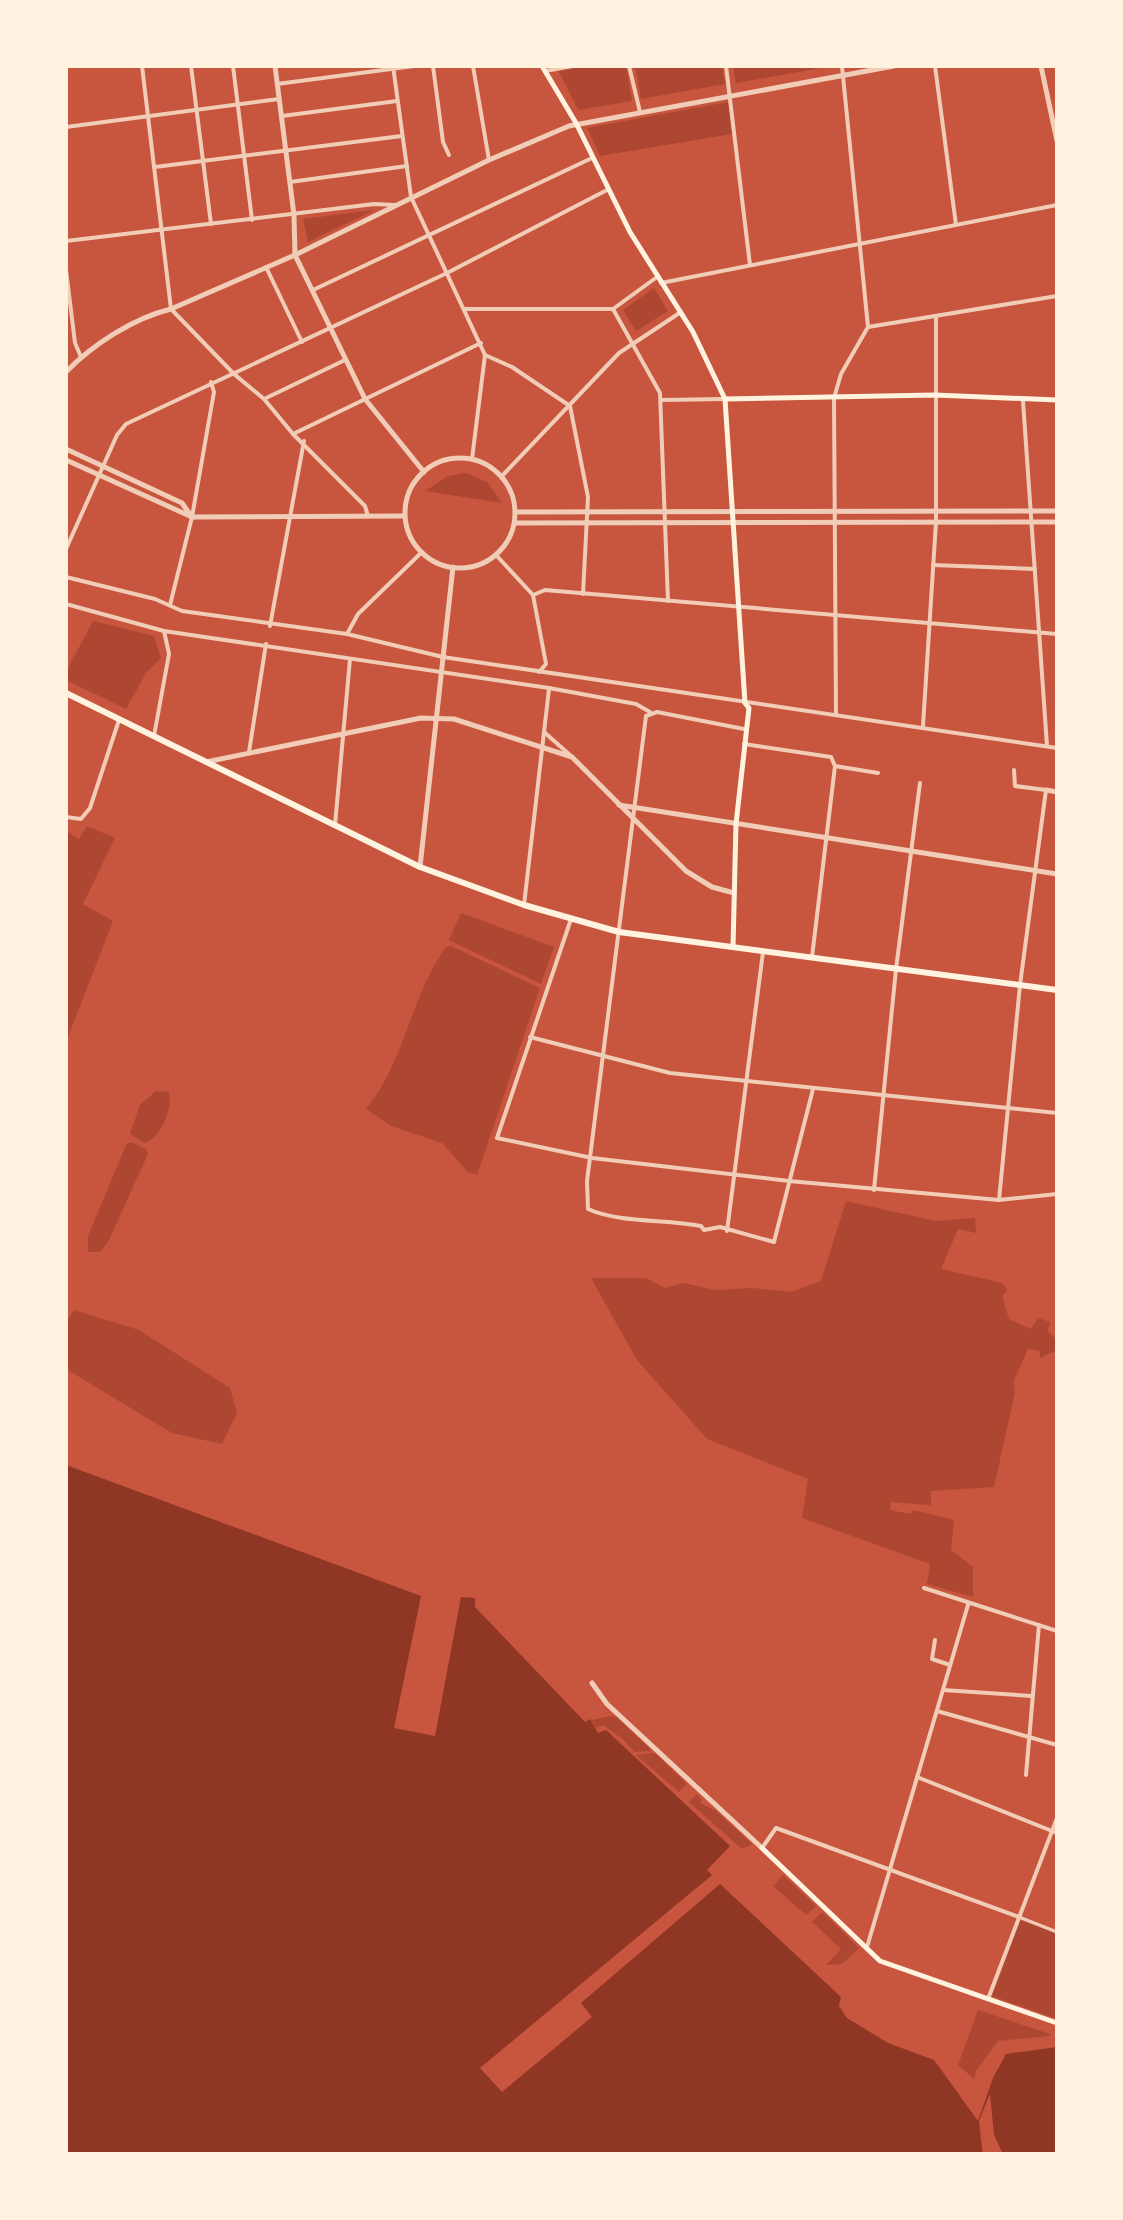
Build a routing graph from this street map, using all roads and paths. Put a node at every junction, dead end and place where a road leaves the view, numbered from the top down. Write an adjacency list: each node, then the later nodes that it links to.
1 (142, 66): 26 (street)
2 (191, 66): 23 (street)
3 (233, 66): 22 (street)
4 (275, 66): 18 (street)
5 (414, 66): 15 (street)
6 (433, 66): 32 (street)
7 (473, 66): 35 (street)
8 (573, 66): 16 (street)
9 (629, 66): 24 (street)
10 (726, 66): 19 (street)
11 (842, 66): 17 (street)
12 (894, 66): 17 (street)
13 (935, 66): 47 (street)
14 (1041, 66): 30 (street)
15 (393, 67): 18 (street); 21 (street)
16 (543, 69): 27 (main road)
17 (844, 75): 19 (street); 51 (street)
18 (277, 84): 20 (street)
19 (730, 95): 24 (street); 53 (street)
20 (279, 99): 22 (street); 25 (street)
21 (397, 101): 25 (street); 29 (street)
22 (238, 104): 23 (street); 33 (street)
23 (196, 110): 26 (street); 36 (street)
24 (640, 112): 27 (street)
25 (282, 116): 31 (street)
26 (148, 118): 28 (street); 38 (street)
27 (576, 123): 34 (main road); 35 (street)
28 (66, 127)
29 (403, 136): 31 (street); 37 (street)
30 (1057, 141)
31 (286, 151): 33 (street); 39 (street)
32 (449, 155)
33 (245, 156): 36 (street); 45 (street)
34 (592, 158): 40 (main road); 49 (street)
35 (489, 160): 41 (street)
36 (204, 162): 38 (street); 46 (street)
37 (407, 166): 39 (street); 41 (street)
38 (155, 167): 48 (street)
39 (290, 182): 44 (street)
40 (607, 190): 56 (street); 57 (main road)
41 (411, 197): 42 (street); 49 (street)
42 (395, 205): 44 (street); 52 (street)
43 (1057, 205): 47 (street)
44 (294, 215): 45 (street); 52 (street)
45 (252, 220): 46 (street)
46 (211, 224): 48 (street)
47 (956, 225): 51 (street)
48 (163, 231): 50 (street); 60 (street)
49 (429, 234): 56 (street); 58 (street)
50 (66, 241)
51 (861, 243): 53 (street); 65 (street)
52 (295, 255): 54 (street); 58 (street)
53 (750, 265): 57 (street)
54 (266, 267): 60 (street); 69 (street)
55 (66, 270): 68 (street)
56 (447, 273): 61 (street); 66 (street)
57 (659, 280): 62 (street); 63 (main road)
58 (313, 290): 66 (street)
59 (1057, 296): 64 (street)
60 (171, 309): 73 (street); 76 (street)
61 (465, 309): 62 (street); 71 (street)
62 (613, 309): 70 (street)
63 (681, 312): 70 (street); 82 (main road)
64 (936, 317): 65 (street); 78 (street)
65 (868, 327): 79 (street)
66 (330, 328): 69 (street); 74 (street)
67 (66, 333): 68 (street)
68 (73, 335): 73 (street)
69 (302, 342): 76 (street)
70 (633, 342): 83 (street); 86 (street)
71 (481, 343): 72 (street); 81 (street)
72 (485, 355): 86 (street); 90 (street)
73 (81, 357): 75 (street)
74 (346, 360): 80 (street); 81 (street)
75 (66, 372)
76 (234, 374): 77 (street); 80 (street)
77 (211, 382): 92 (street); 105 (street)
78 (935, 395): 79 (main road); 85 (main road); 96 (street)
79 (834, 398): 82 (main road); 103 (street)
80 (264, 399): 87 (street)
81 (365, 399): 87 (street); 93 (street)
82 (725, 399): 83 (street); 101 (main road)
83 (661, 400): 100 (street)
84 (1057, 400): 85 (main road)
85 (1023, 401): 97 (street)
86 (570, 406): 95 (street); 102 (street)
87 (293, 434): 88 (street)
88 (304, 441): 106 (street); 107 (street)
89 (66, 449): 92 (street)
90 (472, 459): 93 (street); 95 (street)
91 (66, 460): 94 (street)
92 (103, 465): 94 (street); 105 (street)
93 (424, 472): 104 (street)
94 (99, 475): 105 (street); 116 (street)
95 (502, 476): 99 (street)
96 (935, 511): 97 (street); 103 (street); 109 (street)
97 (1030, 511): 98 (street); 110 (street)
98 (1057, 511)
99 (515, 512): 102 (street); 112 (street)
100 (665, 512): 101 (street); 102 (street); 108 (street)
101 (735, 512): 103 (street); 113 (main road)
102 (588, 513): 115 (street)
103 (835, 513): 114 (street)
104 (403, 516): 106 (street); 118 (street)
105 (192, 517): 107 (street); 128 (street)
106 (368, 518): 107 (street)
107 (288, 519): 132 (street)
108 (665, 522): 113 (street); 115 (street); 126 (street)
109 (936, 522): 110 (street); 114 (street); 120 (street)
110 (1031, 522): 111 (street); 122 (street)
111 (1057, 522)
112 (515, 523): 115 (street); 119 (street)
113 (735, 523): 114 (street); 129 (main road)
114 (835, 523): 130 (street)
115 (588, 524): 124 (street)
116 (68, 536): 117 (street)
117 (66, 549)
118 (422, 552): 121 (street); 135 (street)
119 (496, 555): 121 (street); 125 (street)
120 (933, 565): 122 (street); 131 (street)
121 (453, 567): 138 (street)
122 (1035, 569): 134 (street)
123 (66, 577): 128 (street)
124 (583, 594): 125 (street); 126 (street)
125 (533, 595): 140 (street)
126 (668, 601): 129 (street)
127 (66, 604): 133 (street)
128 (170, 605): 132 (street)
129 (740, 608): 130 (street); 144 (main road)
130 (835, 617): 131 (street); 146 (street)
131 (930, 624): 134 (street); 149 (street)
132 (270, 626): 135 (street)
133 (164, 631): 137 (street); 152 (street)
134 (1039, 632): 136 (street); 155 (street)
135 (347, 634): 138 (street)
136 (1057, 634)
137 (266, 644): 139 (street); 158 (street)
138 (443, 657): 140 (street); 141 (street)
139 (350, 658): 141 (street); 153 (street)
140 (539, 672): 144 (street)
141 (441, 673): 142 (street); 147 (street)
142 (549, 688): 145 (street); 151 (street)
143 (66, 693): 148 (main road)
144 (745, 703): 146 (street); 150 (main road)
145 (650, 712): 150 (street); 168 (street)
146 (836, 714): 149 (street)
147 (438, 716): 153 (street); 156 (street); 175 (street)
148 (119, 720): 152 (main road); 169 (street)
149 (923, 726): 155 (street)
150 (744, 729): 154 (main road)
151 (543, 731): 156 (street); 159 (street)
152 (154, 736): 160 (main road)
153 (342, 737): 158 (street); 172 (street)
154 (744, 744): 161 (street); 171 (main road)
155 (1047, 746): 157 (street)
156 (540, 747): 159 (street); 179 (street)
157 (1057, 748)
158 (249, 754): 160 (street)
159 (572, 757): 167 (street)
160 (205, 763): 172 (main road)
161 (835, 766): 163 (street); 173 (street)
162 (1014, 770): 165 (street)
163 (878, 773)
164 (920, 783): 174 (street)
165 (1046, 790): 166 (street); 176 (street)
166 (1057, 792)
167 (619, 805): 168 (street); 170 (street)
168 (635, 809): 170 (street); 171 (street)
169 (66, 817)
170 (632, 819): 178 (street); 181 (street)
171 (736, 824): 173 (street); 178 (main road)
172 (334, 828): 175 (main road)
173 (827, 837): 174 (street); 184 (street)
174 (911, 850): 176 (street); 185 (street)
175 (420, 867): 179 (main road)
176 (1034, 870): 177 (street); 186 (street)
177 (1057, 874)
178 (734, 893): 182 (main road)
179 (524, 905): 180 (main road)
180 (571, 919): 181 (main road); 188 (street)
181 (619, 932): 182 (main road); 189 (street)
182 (733, 947): 183 (main road)
183 (763, 950): 184 (main road); 190 (street)
184 (812, 957): 185 (main road)
185 (896, 969): 186 (main road); 192 (street)
186 (1020, 985): 187 (main road); 193 (street)
187 (1057, 990)
188 (530, 1037): 189 (street); 195 (street)
189 (603, 1056): 190 (street); 195 (street)
190 (745, 1083): 191 (street); 196 (street)
191 (813, 1089): 192 (street); 197 (street)
192 (884, 1095): 193 (street); 198 (street)
193 (1008, 1108): 194 (street); 200 (street)
194 (1057, 1113)
195 (592, 1158): 196 (street); 201 (street)
196 (733, 1174): 197 (street); 201 (street)
197 (789, 1181): 198 (street); 201 (street)
198 (874, 1190): 200 (street)
199 (1057, 1194): 200 (street)
200 (999, 1200)
201 (727, 1231)
202 (924, 1588): 203 (street)
203 (968, 1605): 204 (street); 207 (street)
204 (1039, 1625): 205 (street); 210 (street)
205 (1057, 1631)
206 (935, 1640): 207 (street)
207 (950, 1665): 209 (street)
208 (592, 1683): 218 (street)
209 (943, 1690): 210 (street); 211 (street)
210 (1032, 1696): 212 (street)
211 (937, 1711): 212 (street); 215 (street)
212 (1029, 1737): 213 (street); 214 (street)
213 (1057, 1745)
214 (1026, 1775)
215 (917, 1777): 217 (street); 219 (street)
216 (1057, 1818): 217 (street)
217 (1055, 1832): 220 (street)
218 (762, 1848): 219 (street); 222 (main road)
219 (890, 1870): 220 (street); 222 (street)
220 (1019, 1917): 221 (street); 223 (street)
221 (1057, 1932)
222 (867, 1947): 223 (main road)
223 (988, 1999): 224 (main road)
224 (1057, 2023)

